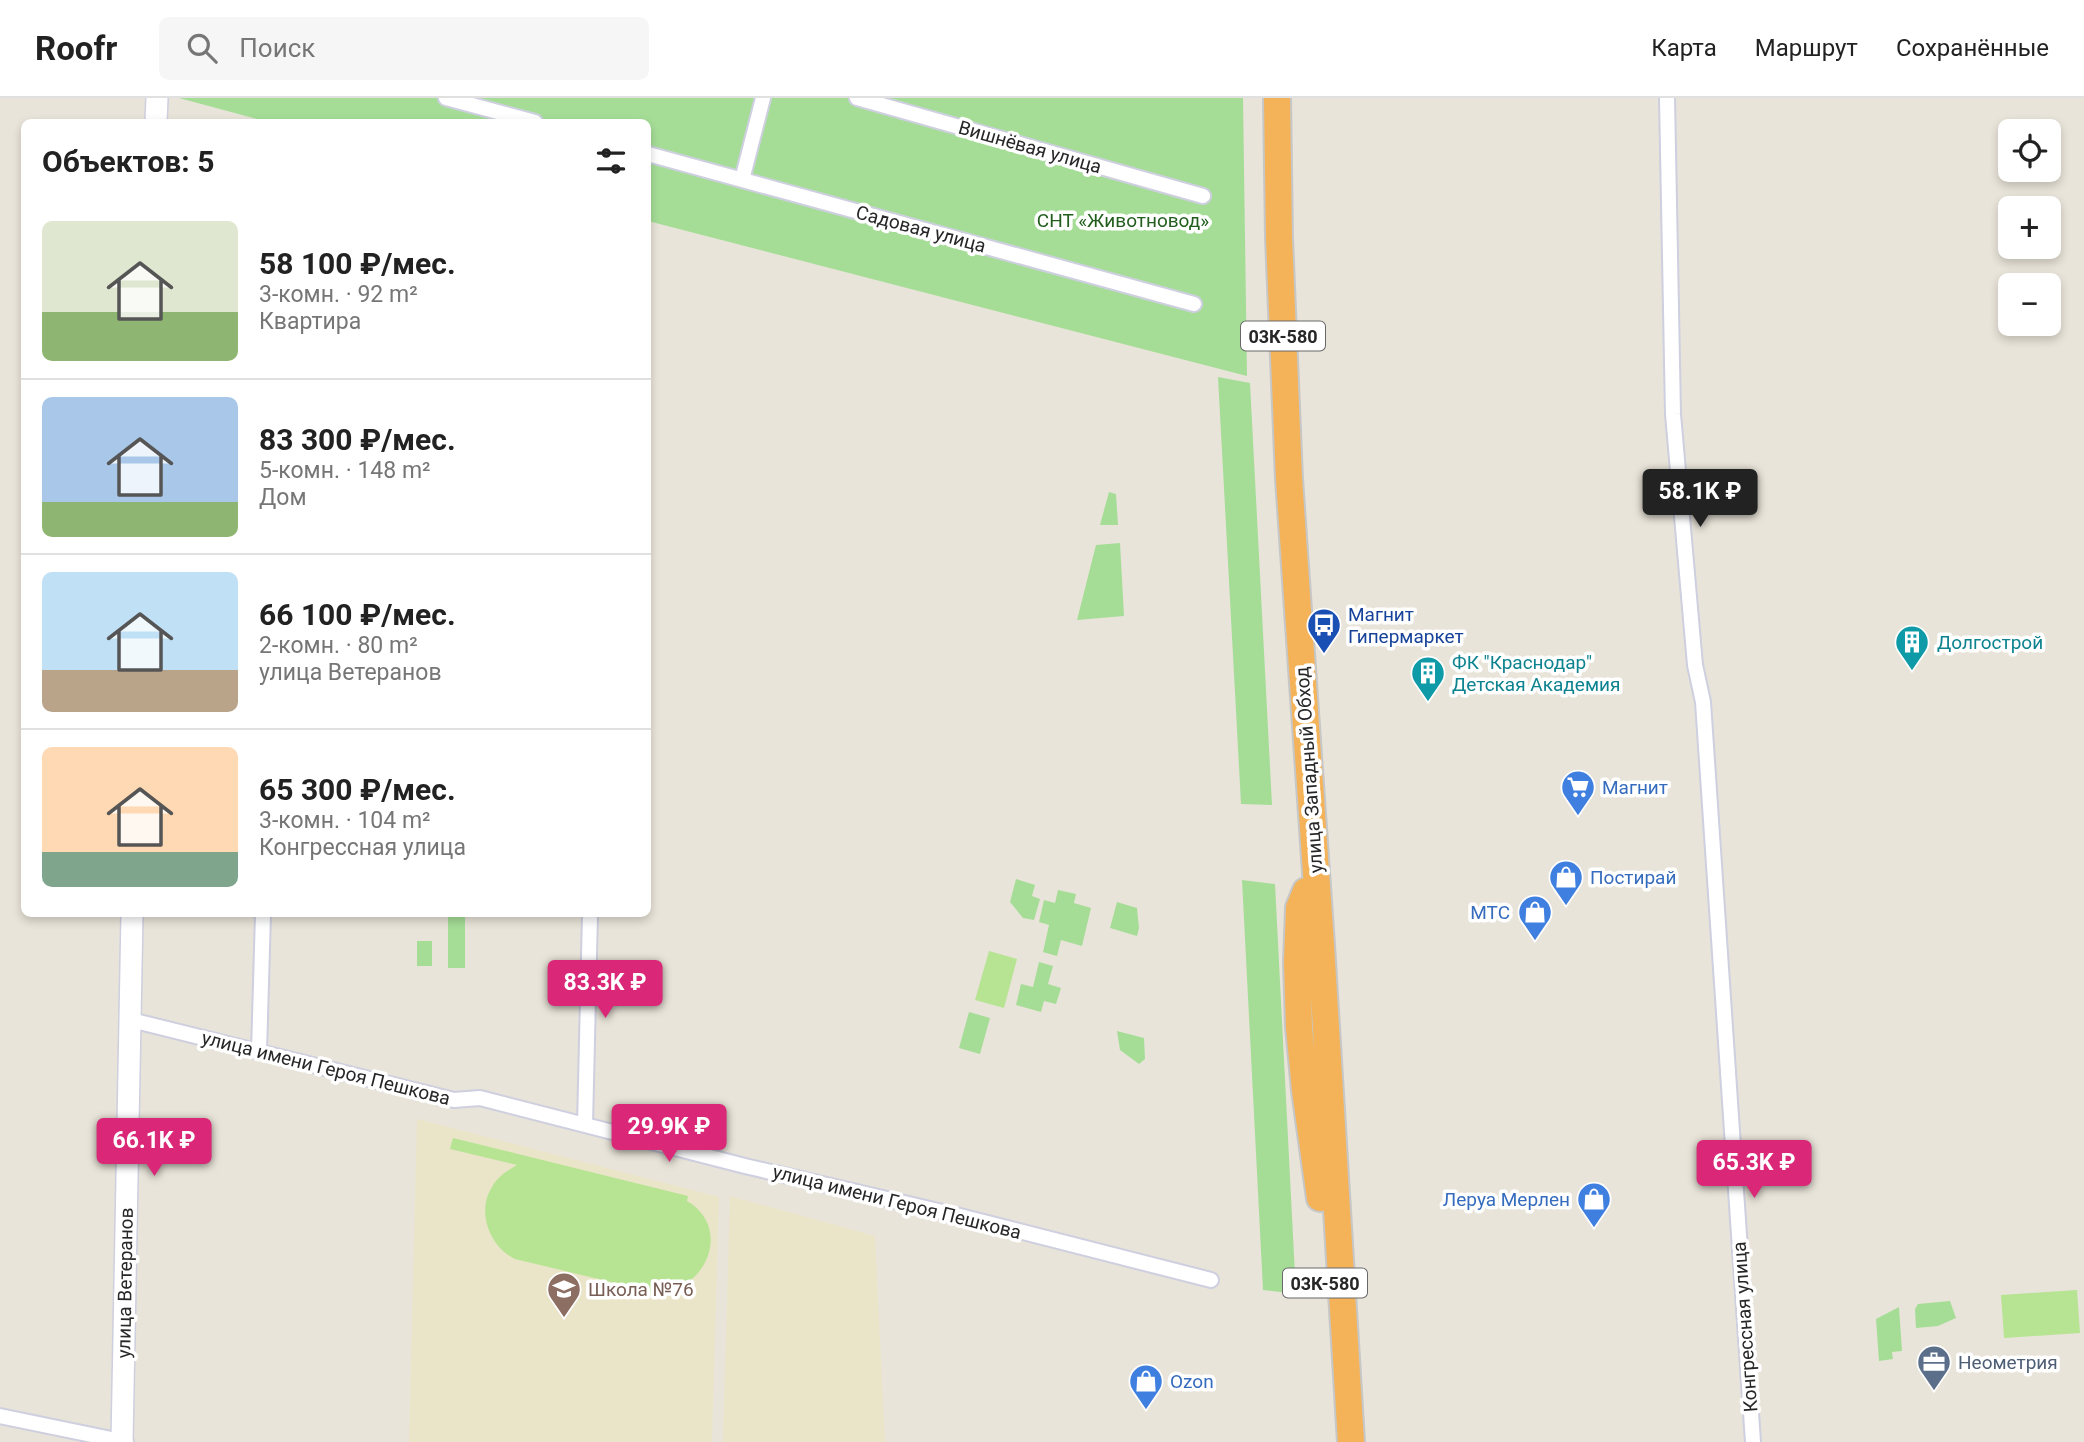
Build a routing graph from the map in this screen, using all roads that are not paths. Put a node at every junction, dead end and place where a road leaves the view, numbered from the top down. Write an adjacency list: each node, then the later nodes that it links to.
1 (159, 98): 8 (street)
2 (446, 98): 9 (street)
3 (763, 98): 11 (street)
4 (857, 98): 12 (street, Вишнёвая улица)
5 (1268, 98): 24 (highway, улица Западный Обход / 03К-580)
6 (1277, 98): 25 (highway, улица Западный Обход / 03К-580)
7 (1667, 98): 26 (street, Конгрессная улица)
8 (158, 119)
9 (524, 119)
10 (651, 154): 11 (street, Садовая улица)
11 (742, 180): 13 (street, Садовая улица)
12 (1203, 196)
13 (1194, 304)
14 (135, 917): 18 (street, улица Ветеранов)
15 (135, 917): 23 (street, улица Ветеранов)
16 (263, 917): 19 (street)
17 (590, 917): 20 (street)
18 (135, 1021): 19 (street, улица имени Героя Пешкова); 23 (street, улица Ветеранов)
19 (260, 1052): 20 (street, улица имени Героя Пешкова)
20 (585, 1125): 21 (street, улица имени Героя Пешкова)
21 (1211, 1280)
22 (0, 1416): 23 (street)
23 (125, 1442)
24 (1335, 1442)
25 (1351, 1442)
26 (1753, 1442)

